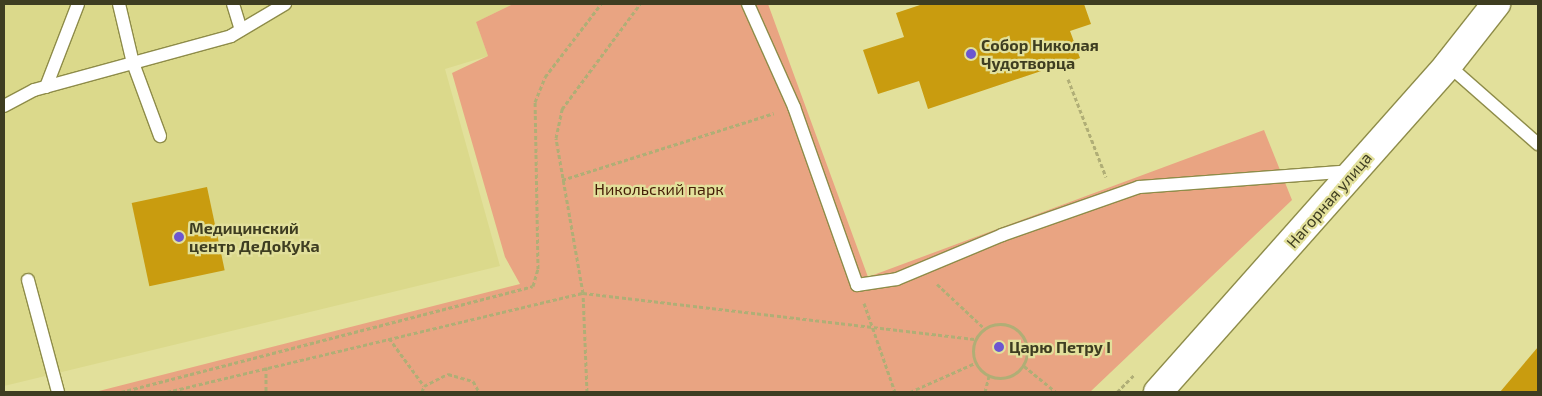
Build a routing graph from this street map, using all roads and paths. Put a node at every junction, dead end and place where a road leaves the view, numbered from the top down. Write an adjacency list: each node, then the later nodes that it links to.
1 (78, 4): 13 (lane)
2 (119, 4): 10 (lane)
3 (233, 4): 9 (lane)
4 (285, 4): 9 (lane)
5 (601, 4): 34 (path)
6 (640, 4): 19 (path)
7 (748, 4): 15 (lane)
8 (1496, 4): 11 (street, Нагорная улица)
9 (241, 30): 10 (lane)
10 (133, 63): 13 (lane); 16 (lane)
11 (1448, 65): 17 (lane); 18 (street, Нагорная улица)
12 (1068, 79): 20 (path)
13 (46, 87): 14 (lane)
14 (4, 106)
15 (794, 107): 19 (path); 23 (lane)
16 (160, 136)
17 (1538, 144)
18 (1355, 171): 20 (lane); 44 (street, Нагорная улица)
19 (562, 180): 24 (path)
20 (1113, 196): 21 (lane)
21 (921, 269): 23 (lane); 25 (path)
22 (28, 280): 33 (lane)
23 (857, 285): 40 (path)
24 (583, 293): 26 (path); 27 (path); 39 (path)
25 (984, 328): 27 (path); 29 (path)
26 (389, 338): 30 (path); 32 (path)
27 (976, 339): 28 (path)
28 (975, 363): 31 (path); 41 (path)
29 (1024, 366): 31 (path); 43 (path)
30 (266, 367): 35 (path); 36 (path)
31 (989, 376): 42 (path)
32 (424, 386): 37 (path); 38 (path)
33 (58, 392)
34 (121, 392)
35 (167, 392)
36 (266, 392)
37 (422, 392)
38 (479, 392)
39 (587, 392)
40 (895, 392)
41 (910, 392)
42 (985, 392)
43 (1056, 392)
44 (1158, 392)

